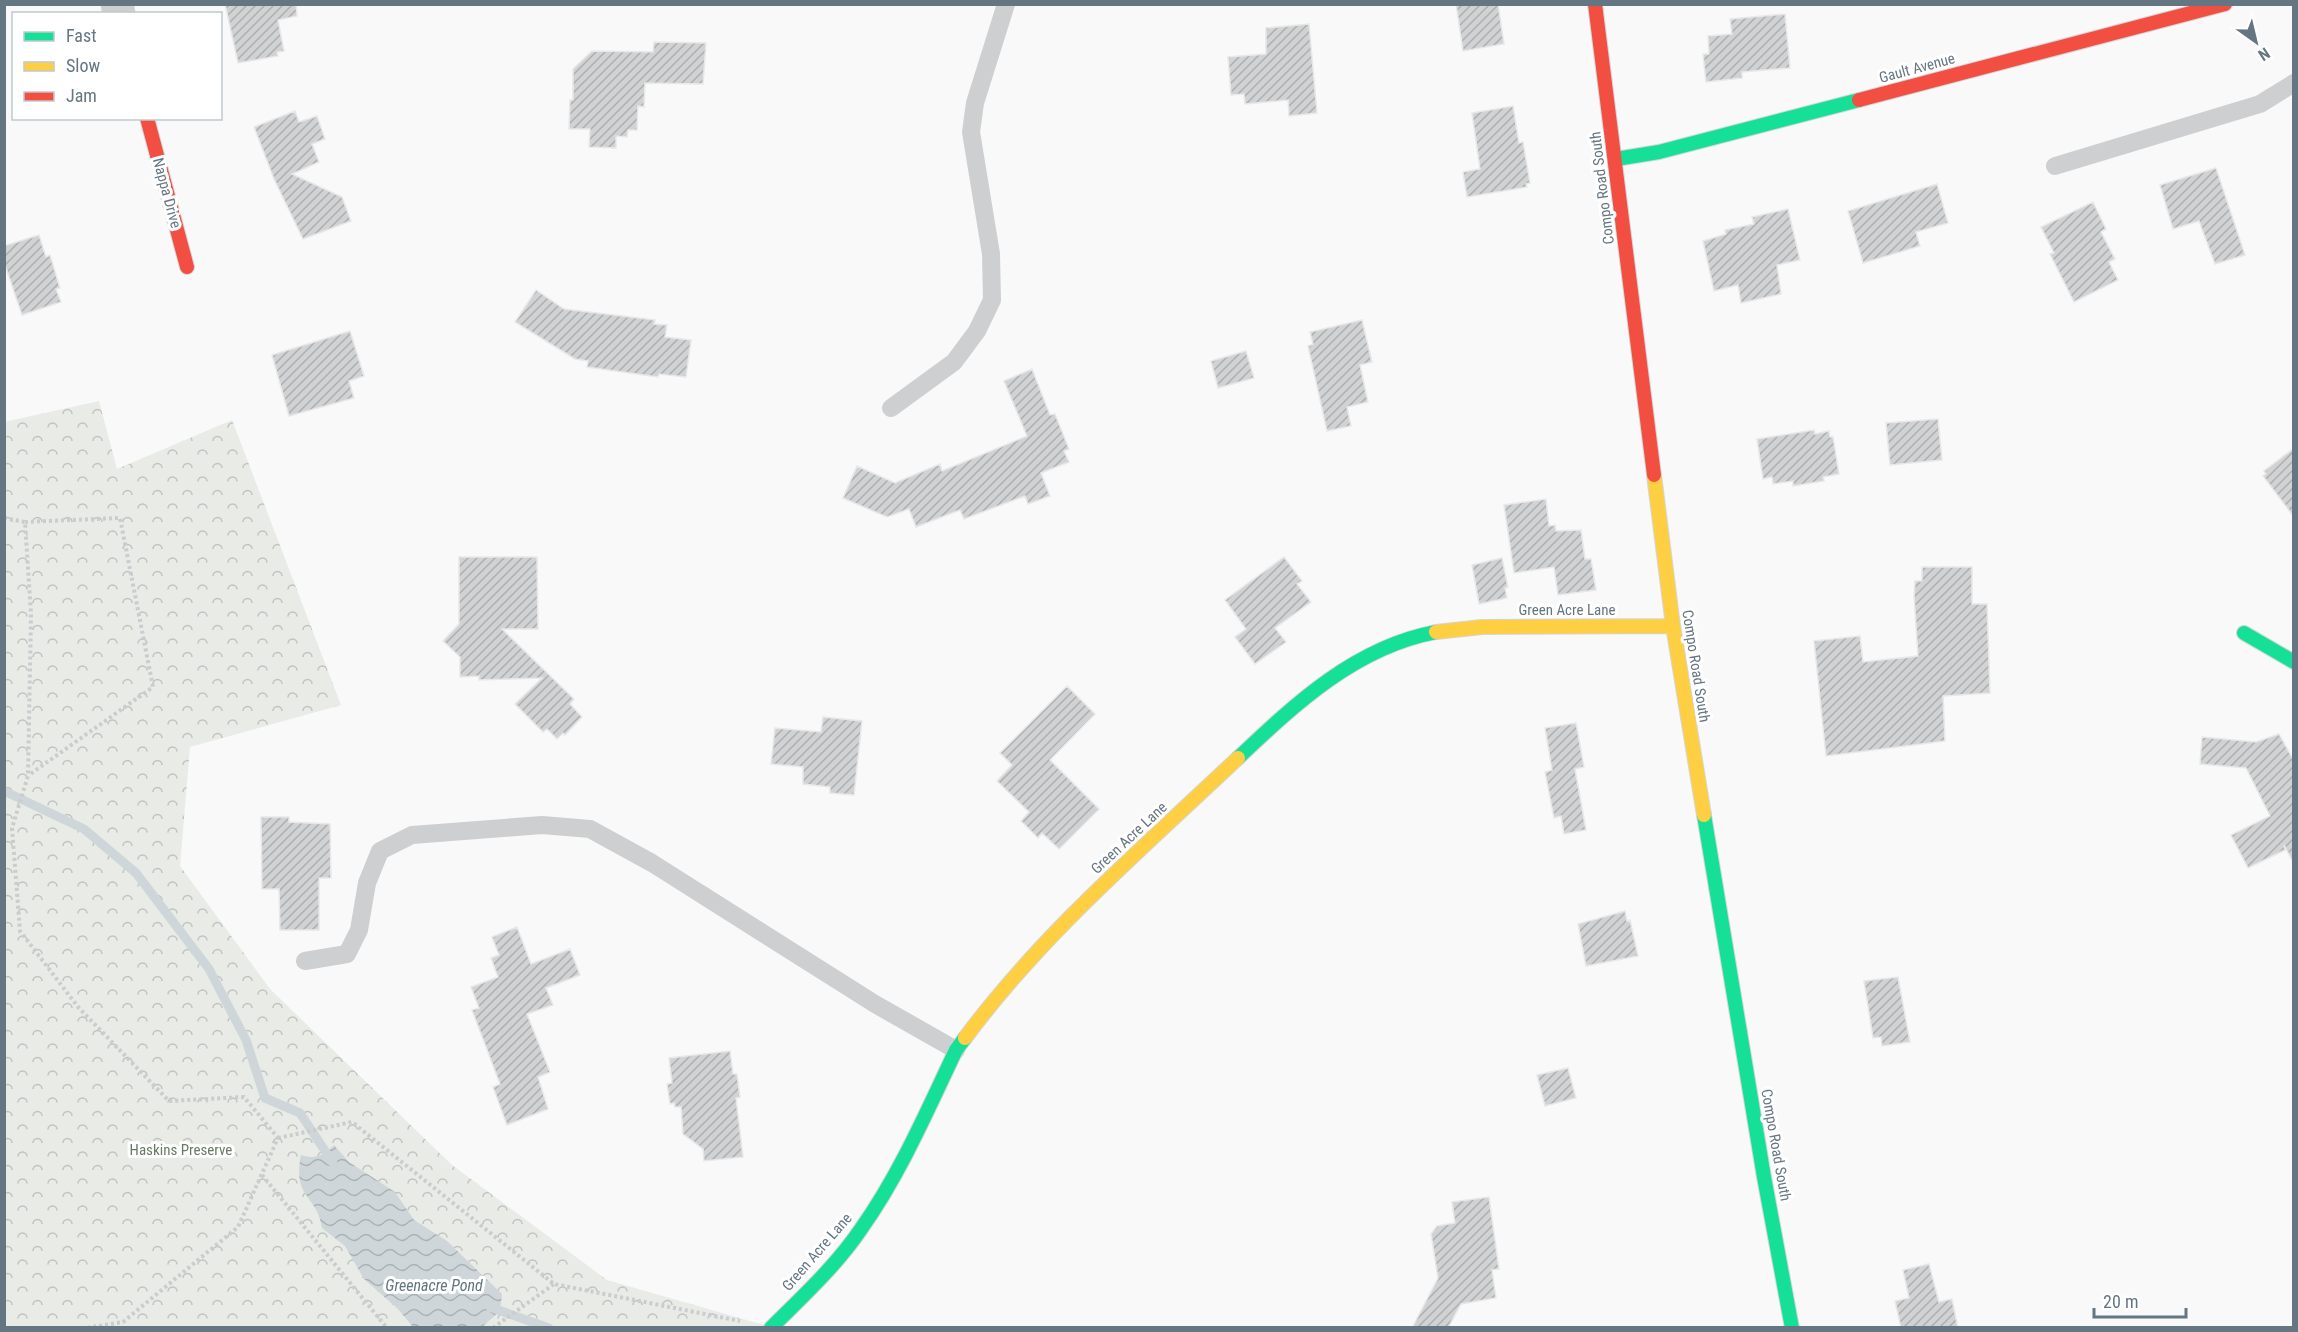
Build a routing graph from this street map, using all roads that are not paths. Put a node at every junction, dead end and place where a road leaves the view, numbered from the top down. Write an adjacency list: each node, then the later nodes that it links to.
1 (1006, 4): 9 (lane)
2 (1595, 4): 6 (street, Compo Road South)
3 (2225, 4): 6 (street, Gault Avenue)
4 (2294, 83): 7 (lane)
5 (148, 120): 8 (street, Nappa Drive)
6 (1616, 159): 10 (street, Compo Road South)
7 (2055, 166)
8 (187, 267)
9 (891, 408)
10 (1673, 626): 14 (street, Green Acre Lane); 16 (street, Compo Road South)
11 (2244, 633): 12 (street)
12 (2294, 662)
13 (305, 961): 14 (lane)
14 (956, 1050): 15 (street, Green Acre Lane)
15 (771, 1327)
16 (1792, 1328)

